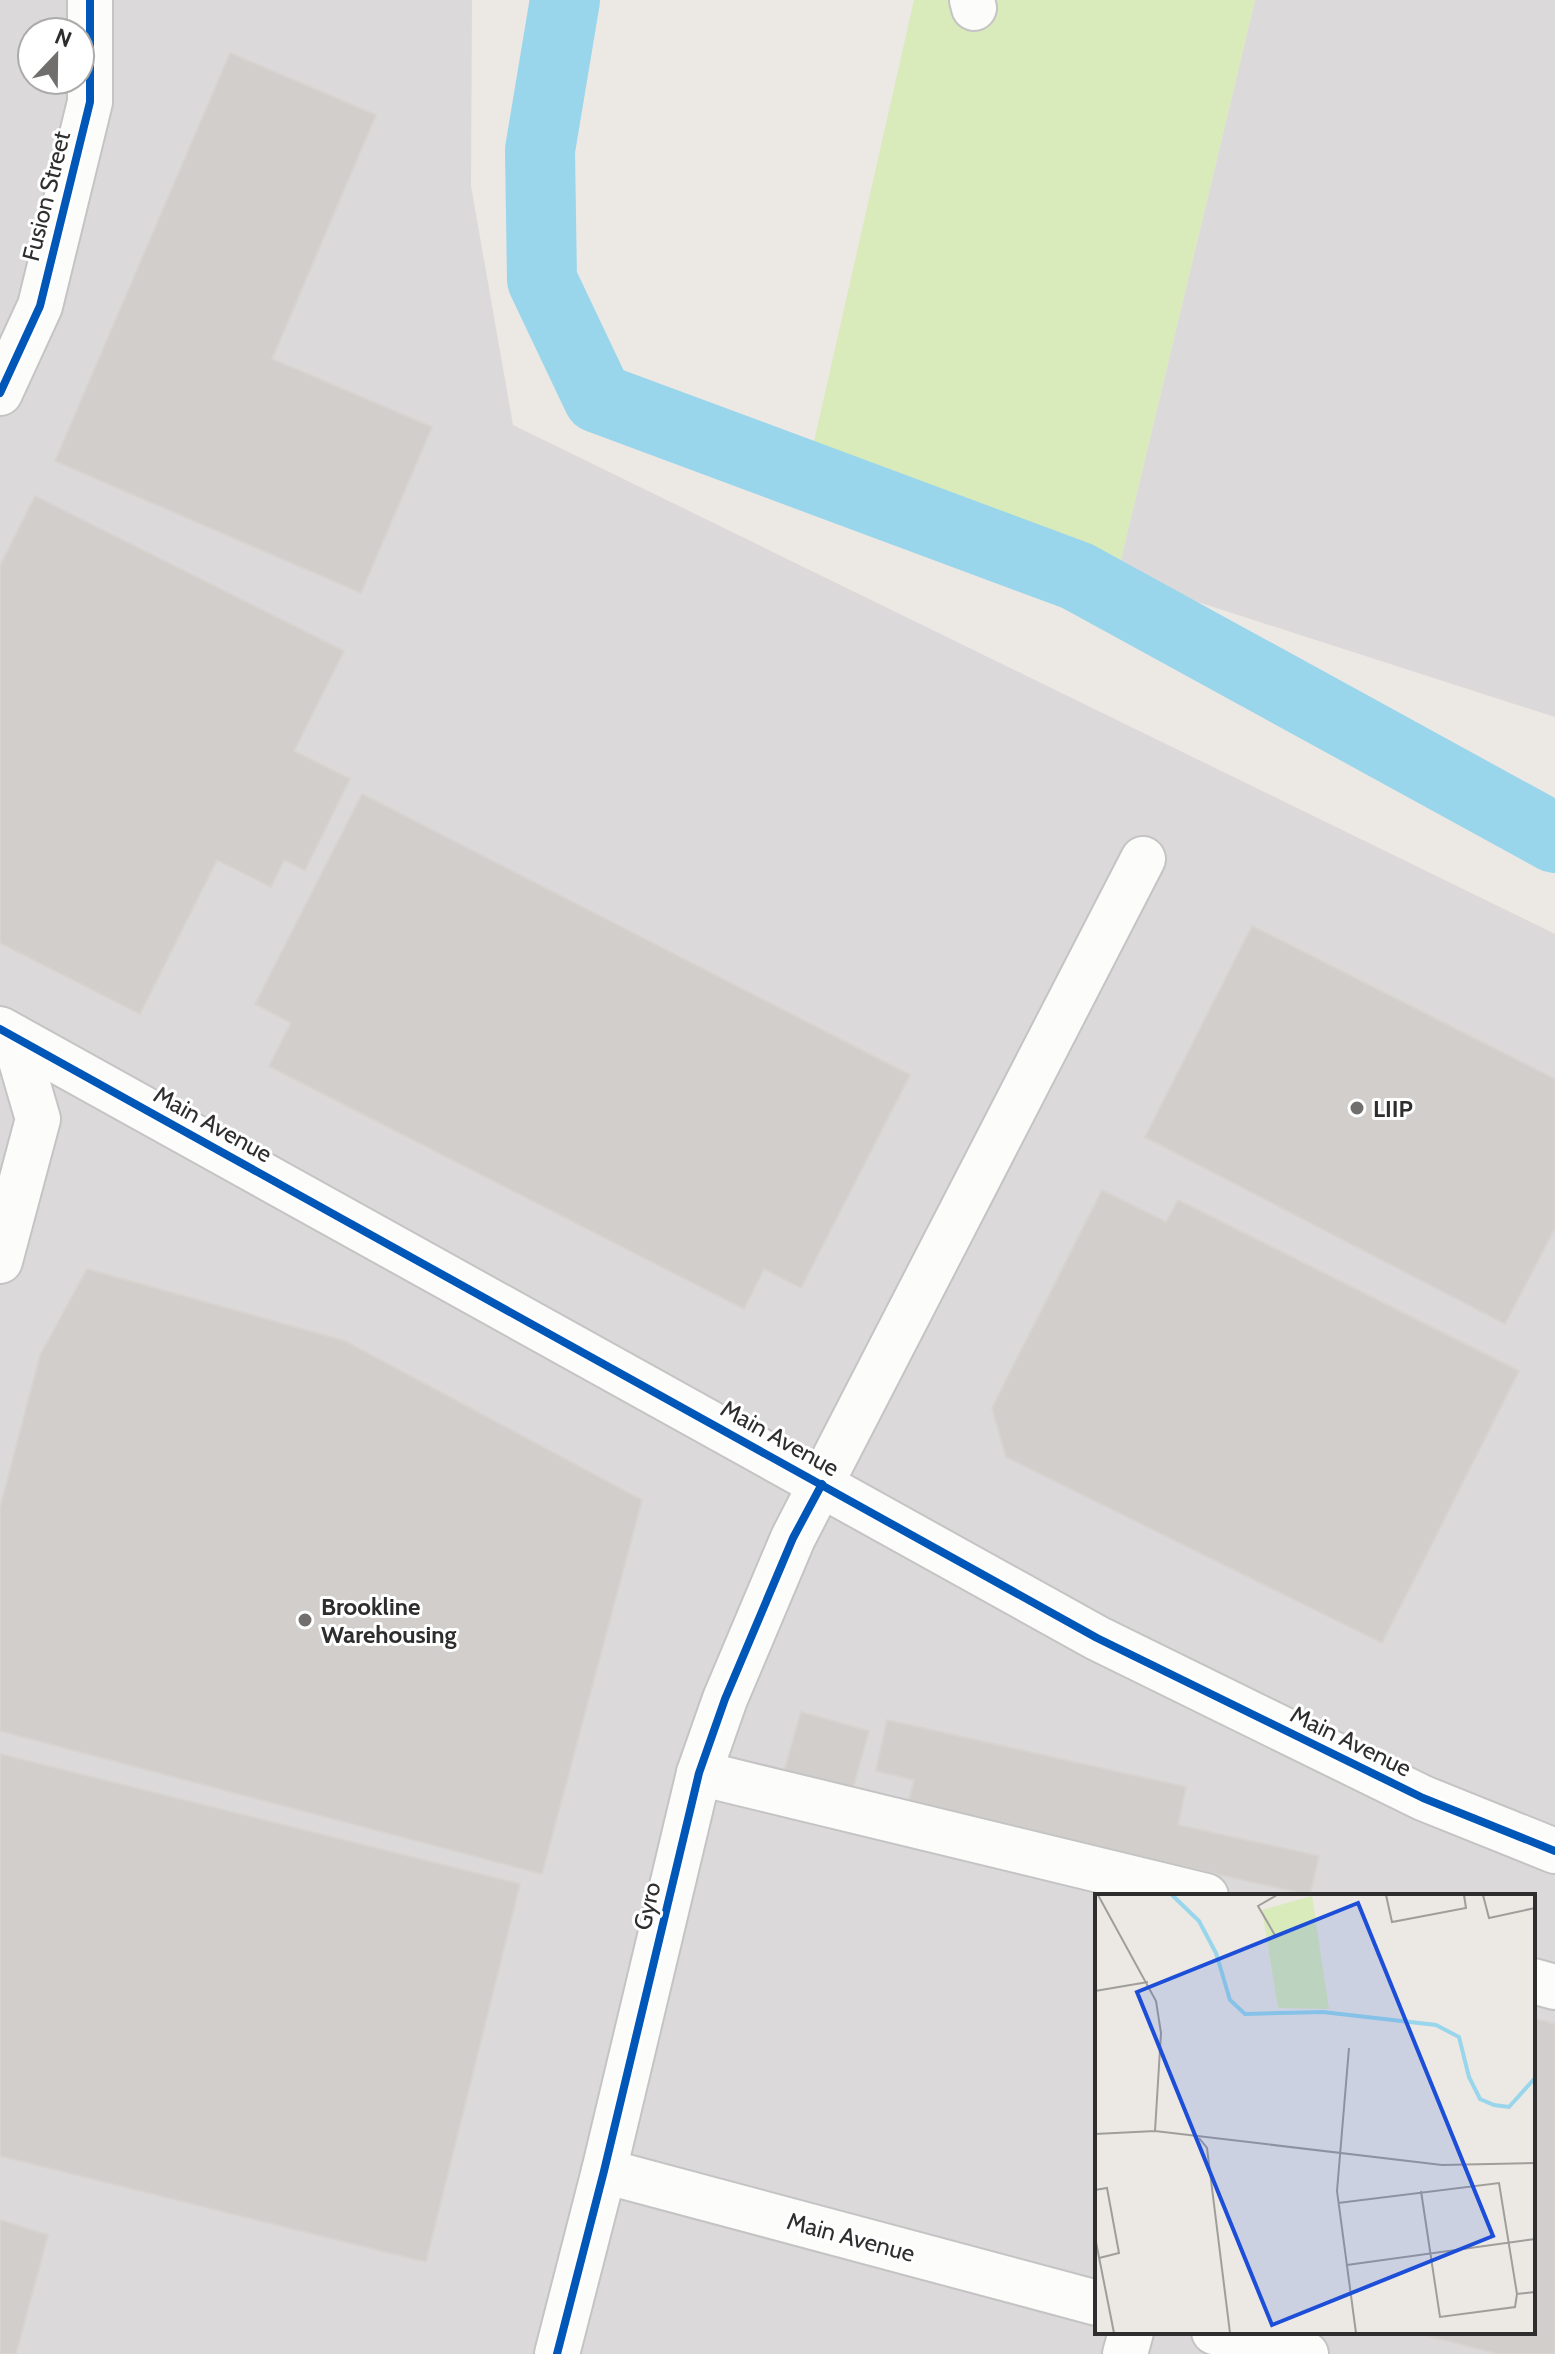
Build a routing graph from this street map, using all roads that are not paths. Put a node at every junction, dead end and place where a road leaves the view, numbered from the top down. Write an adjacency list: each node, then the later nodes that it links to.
1 (90, 0): 2 (street, Fusion Street)
2 (0, 393)
3 (1143, 859): 6 (street, Gyro)
4 (7, 1033): 5 (street); 6 (street, Main Avenue)
5 (0, 1261)
6 (822, 1484): 7 (street, Gyro); 8 (street, Main Avenue)
7 (699, 1773): 9 (street); 12 (street, Gyro)
8 (1555, 1851)
9 (1198, 1894)
10 (1535, 1982): 11 (street)
11 (1555, 1987)
12 (604, 2171): 13 (street, Main Avenue); 16 (street, Gyro)
13 (1095, 2302)
14 (1130, 2334): 17 (street)
15 (1222, 2334): 18 (street)
16 (557, 2354)
17 (1125, 2354)
18 (1306, 2354)

